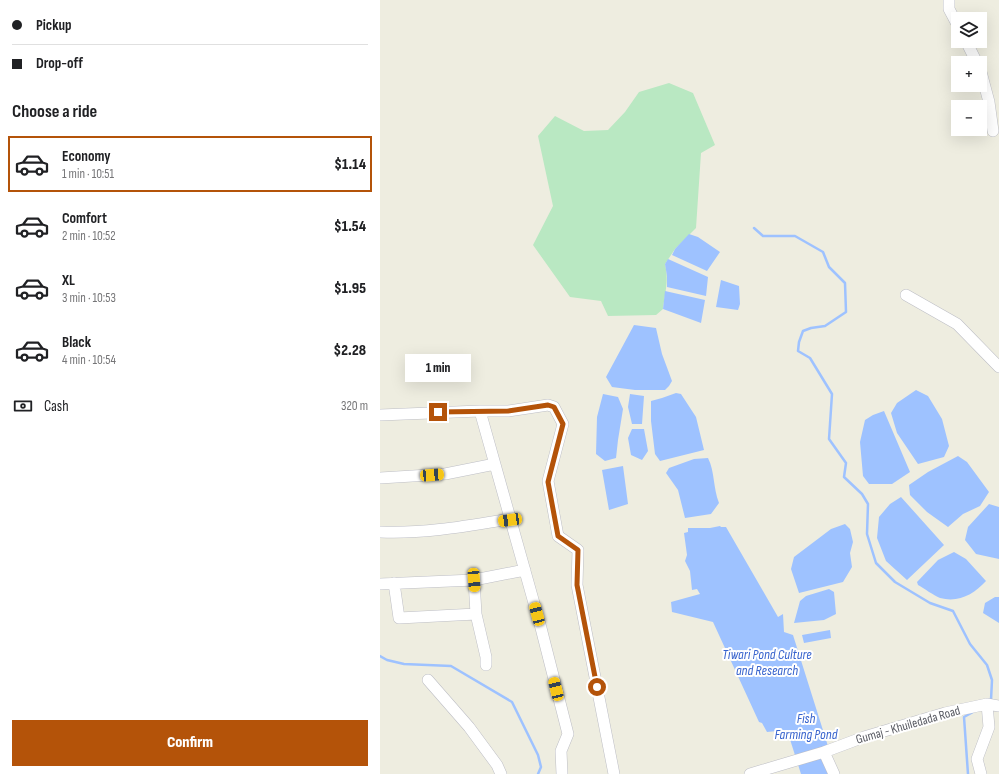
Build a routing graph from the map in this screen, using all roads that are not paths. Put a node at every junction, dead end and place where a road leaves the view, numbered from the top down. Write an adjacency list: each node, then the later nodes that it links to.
1 (949, 0): 2 (street)
2 (951, 13)
3 (986, 92): 4 (street)
4 (993, 131)
5 (906, 295): 6 (street)
6 (999, 367)
7 (480, 411): 8 (street); 9 (street); 25 (street)
8 (380, 415)
9 (495, 464): 10 (street); 11 (street)
10 (380, 478)
11 (510, 520): 12 (street); 13 (street)
12 (380, 532)
13 (525, 570): 14 (street); 24 (street)
14 (474, 580): 15 (street); 17 (street)
15 (394, 583): 16 (street); 17 (street)
16 (380, 584)
17 (476, 614): 18 (street)
18 (486, 665)
19 (428, 680): 23 (street)
20 (987, 704): 21 (street, Gumaj - Khuiledada Road); 22 (street, Gumaj - Khuiledada Road); 28 (street)
21 (999, 706)
22 (824, 752): 26 (street, Gumaj - Khuiledada Road); 27 (street)
23 (501, 774)
24 (562, 774)
25 (614, 774)
26 (750, 774)
27 (834, 774)
28 (981, 774)

